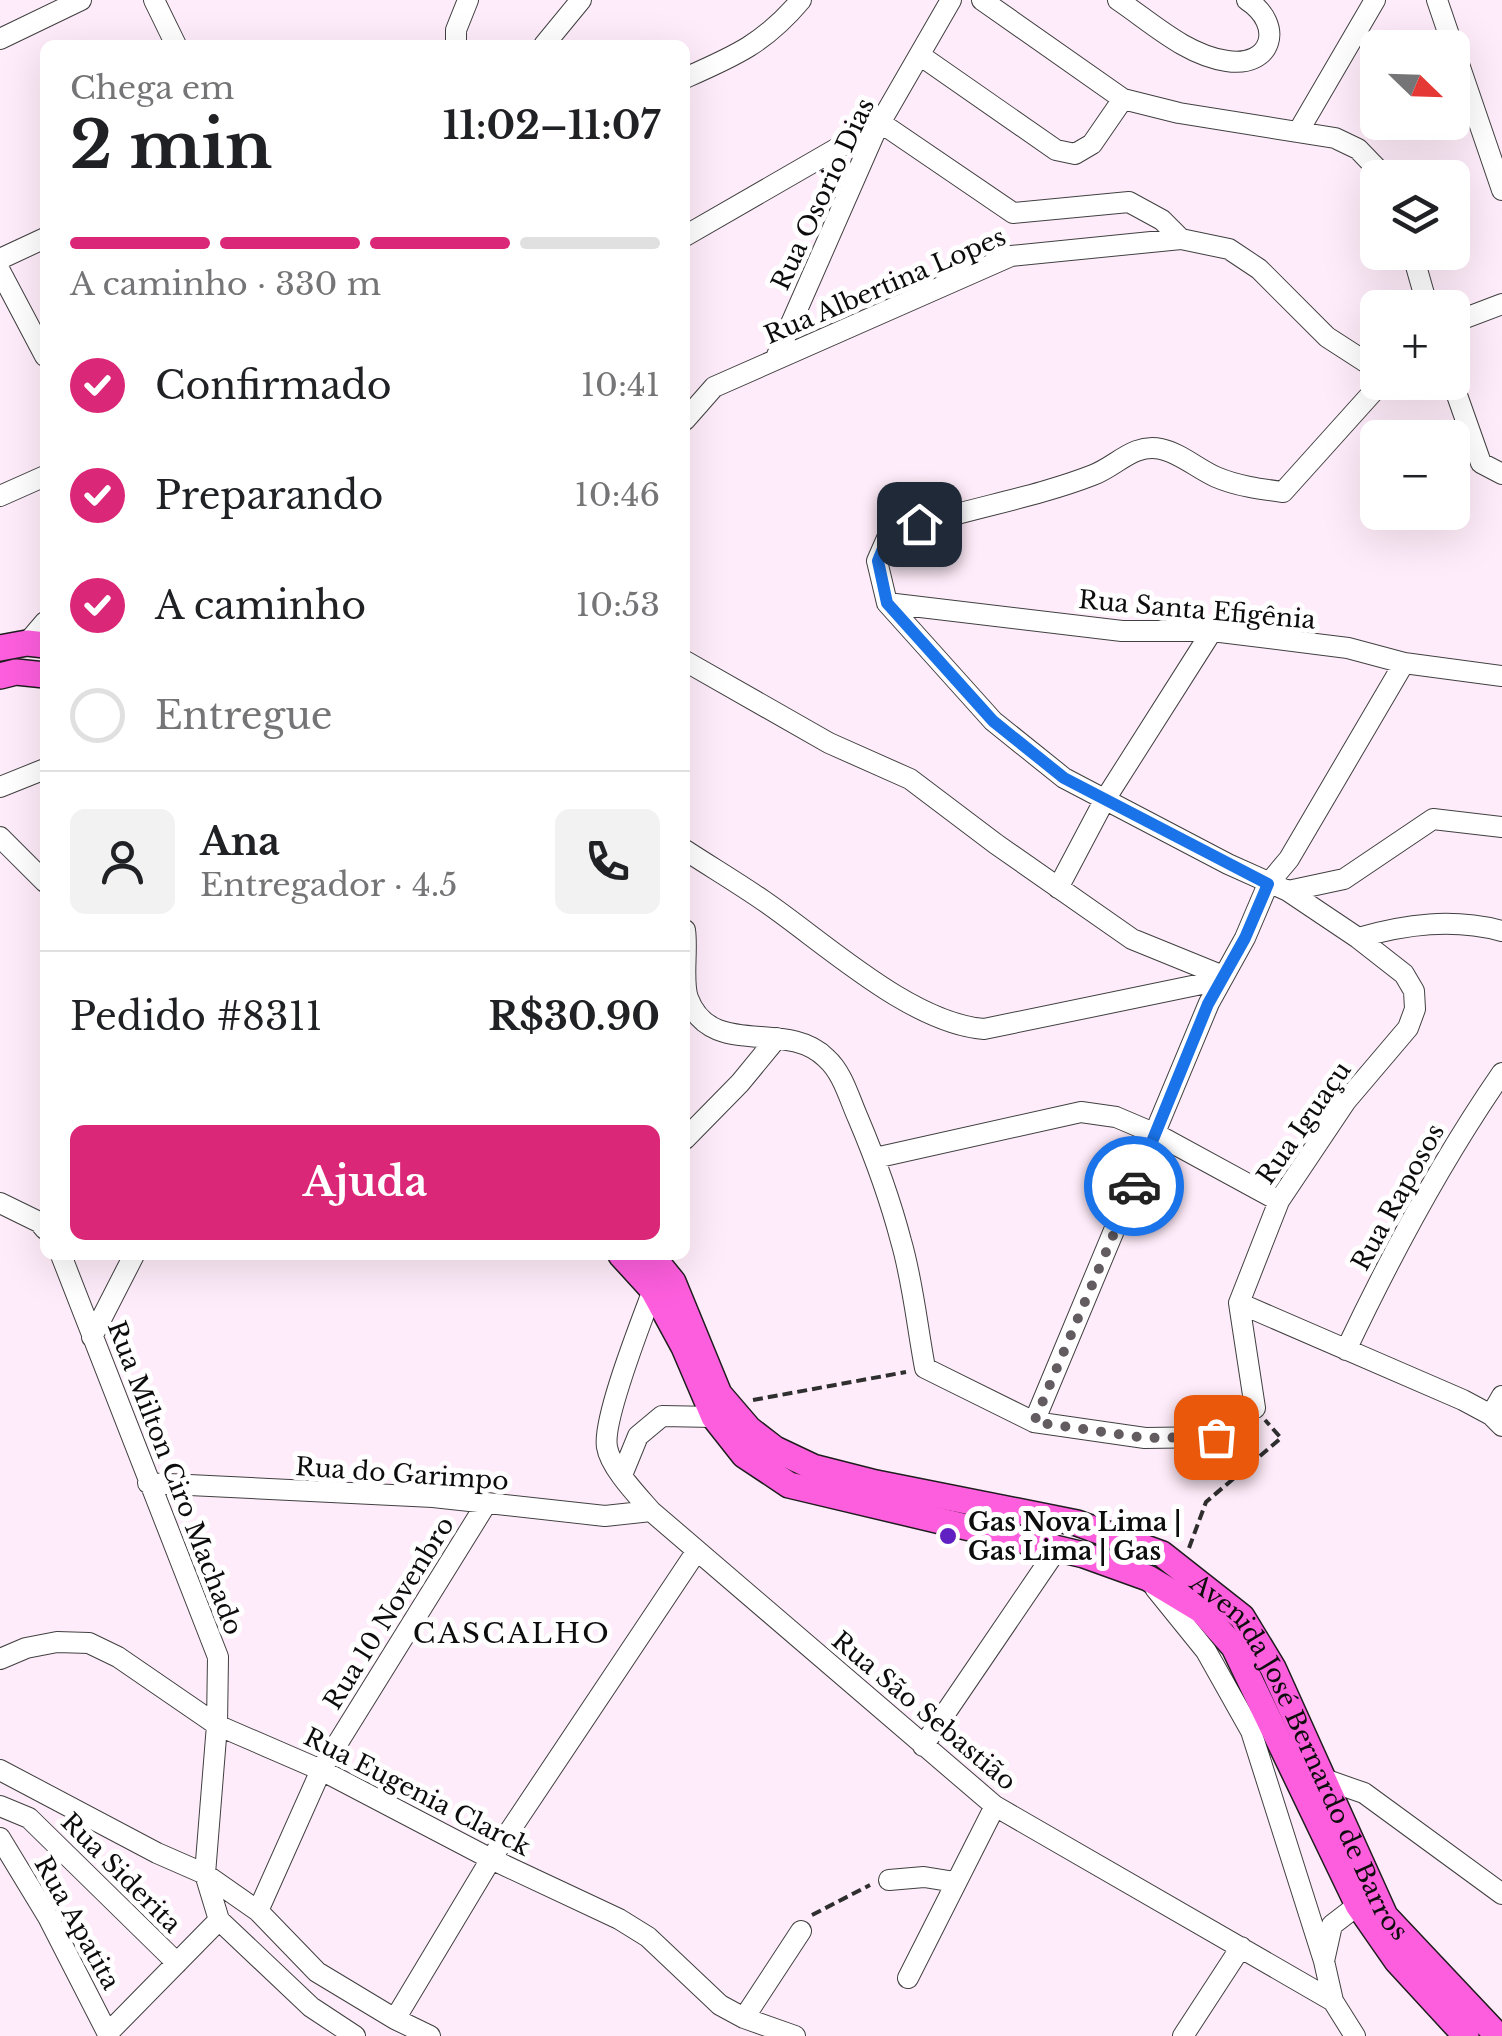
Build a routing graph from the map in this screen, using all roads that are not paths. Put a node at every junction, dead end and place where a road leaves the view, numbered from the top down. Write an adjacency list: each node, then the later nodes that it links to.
1 (81, 0): 12 (street)
2 (154, 0): 13 (street)
3 (468, 0): 14 (street)
4 (580, 0): 15 (street)
5 (800, 0): 17 (street)
6 (950, 0): 16 (street, Rua Osorio Dias)
7 (982, 0): 18 (street)
8 (1118, 0): 9 (street)
9 (1247, 0)
10 (1375, 0): 20 (street)
11 (1437, 0): 22 (street)
12 (0, 39)
13 (174, 40)
14 (456, 40)
15 (548, 40)
16 (921, 56): 18 (street); 19 (street, Rua Osorio Dias)
17 (690, 76)
18 (1123, 99): 20 (street)
19 (882, 123): 23 (street); 24 (street); 32 (street, Rua Osorio Dias)
20 (1298, 132): 21 (street)
21 (1369, 160)
22 (1502, 190)
23 (690, 233)
24 (1182, 239): 31 (street, Rua Albertina Lopes); 32 (street, Rua Albertina Lopes)
25 (40, 240): 26 (street)
26 (0, 259)
27 (0, 271): 30 (street)
28 (1502, 304): 29 (street)
29 (1470, 316)
30 (40, 343)
31 (1360, 359)
32 (775, 360): 35 (street, Rua Albertina Lopes)
33 (1366, 400): 39 (street)
34 (1459, 400): 36 (street)
35 (690, 414)
36 (1502, 474)
37 (40, 478): 38 (street)
38 (0, 496)
39 (887, 603): 40 (street, Rua Santa Efigênia); 50 (street, Rua Iguaçu)
40 (1212, 631): 43 (street, Rua Santa Efigênia); 50 (street)
41 (36, 644): 42 (main road)
42 (0, 648)
43 (1404, 663): 47 (street, Rua Santa Efigênia); 56 (street)
44 (690, 664): 55 (street)
45 (40, 674): 46 (main road)
46 (0, 676)
47 (1502, 676)
48 (40, 772): 49 (street)
49 (0, 787)
50 (1104, 801): 55 (street); 56 (street, Rua Iguaçu)
51 (1502, 827): 56 (street)
52 (0, 837): 54 (street)
53 (690, 853): 59 (street)
54 (40, 877)
55 (1058, 888): 59 (street)
56 (1278, 888): 58 (street, Rua Iguaçu); 59 (street)
57 (1502, 932): 58 (street)
58 (1358, 938): 66 (street, Rua Iguaçu)
59 (1222, 978): 64 (street)
60 (690, 1002): 61 (street)
61 (777, 1038): 63 (street); 65 (street)
62 (1502, 1073): 76 (street, Rua Raposos)
63 (690, 1134)
64 (1156, 1134): 65 (street); 66 (street); 81 (street)
65 (875, 1158): 81 (street)
66 (1279, 1201): 74 (street, Rua Iguaçu)
67 (0, 1202): 68 (street)
68 (40, 1222)
69 (63, 1260): 75 (street, Rua Milton Ciro Machado)
70 (131, 1260): 75 (street)
71 (626, 1260): 73 (main road, Avenida José Bernardo de Barros)
72 (655, 1260): 79 (main road, Avenida José Bernardo de Barros)
73 (653, 1290): 79 (main road, Avenida José Bernardo de Barros); 83 (street)
74 (1239, 1303): 76 (street); 78 (street)
75 (92, 1336): 84 (street, Rua Milton Ciro Machado)
76 (1346, 1350): 80 (street)
77 (1502, 1396): 80 (street)
78 (1255, 1408)
79 (722, 1411): 83 (street); 87 (main road, Avenida José Bernardo de Barros); 95 (main road, Avenida José Bernardo de Barros)
80 (1496, 1421)
81 (1034, 1422): 82 (street)
82 (1216, 1437)
83 (622, 1474): 86 (street, Rua São Sebastião)
84 (148, 1483): 85 (street, Rua do Garimpo); 91 (street, Rua Milton Ciro Machado)
85 (486, 1504): 86 (street, Rua do Garimpo); 94 (street, Rua 10 Novenbro)
86 (652, 1511): 88 (street, Rua São Sebastião)
87 (1057, 1549): 89 (main road, Avenida José Bernardo de Barros); 92 (street)
88 (696, 1552): 92 (street, Rua São Sebastião); 99 (street)
89 (1148, 1578): 104 (main road, Avenida José Bernardo de Barros); 109 (street)
90 (0, 1660): 91 (street, Rua Eugenia Clarck)
91 (218, 1725): 94 (street, Rua Eugenia Clarck); 100 (street, Rua Milton Ciro Machado)
92 (923, 1746): 97 (street, Rua São Sebastião)
93 (0, 1770): 100 (street)
94 (320, 1770): 99 (street, Rua Eugenia Clarck); 105 (street, Rua 10 Novenbro)
95 (1324, 1779): 103 (street); 122 (main road, Avenida José Bernardo de Barros)
96 (0, 1806): 110 (street, Rua Siderita)
97 (995, 1806): 102 (street); 108 (street, Rua São Sebastião)
98 (0, 1838): 115 (street, Rua Apatita)
99 (492, 1859): 113 (street, Rua Eugenia Clarck); 114 (street)
100 (205, 1874): 105 (street); 106 (street)
101 (889, 1880): 102 (street)
102 (955, 1882): 111 (street)
103 (1502, 1894)
104 (1358, 1905): 109 (street); 121 (main road, Avenida José Bernardo de Barros)
105 (258, 1911): 114 (street)
106 (219, 1920): 110 (street); 116 (street)
107 (801, 1931): 113 (street)
108 (1242, 1947): 112 (street, Rua São Sebastião); 119 (street)
109 (1324, 1961): 112 (street)
110 (177, 1963): 115 (street)
111 (908, 1978)
112 (1333, 2000): 120 (street)
113 (744, 2018): 118 (street, Rua Eugenia Clarck)
114 (395, 2019): 117 (street)
115 (109, 2034)
116 (355, 2036)
117 (430, 2036)
118 (796, 2036)
119 (1183, 2036)
120 (1354, 2036)
121 (1466, 2036)
122 (1498, 2036)

